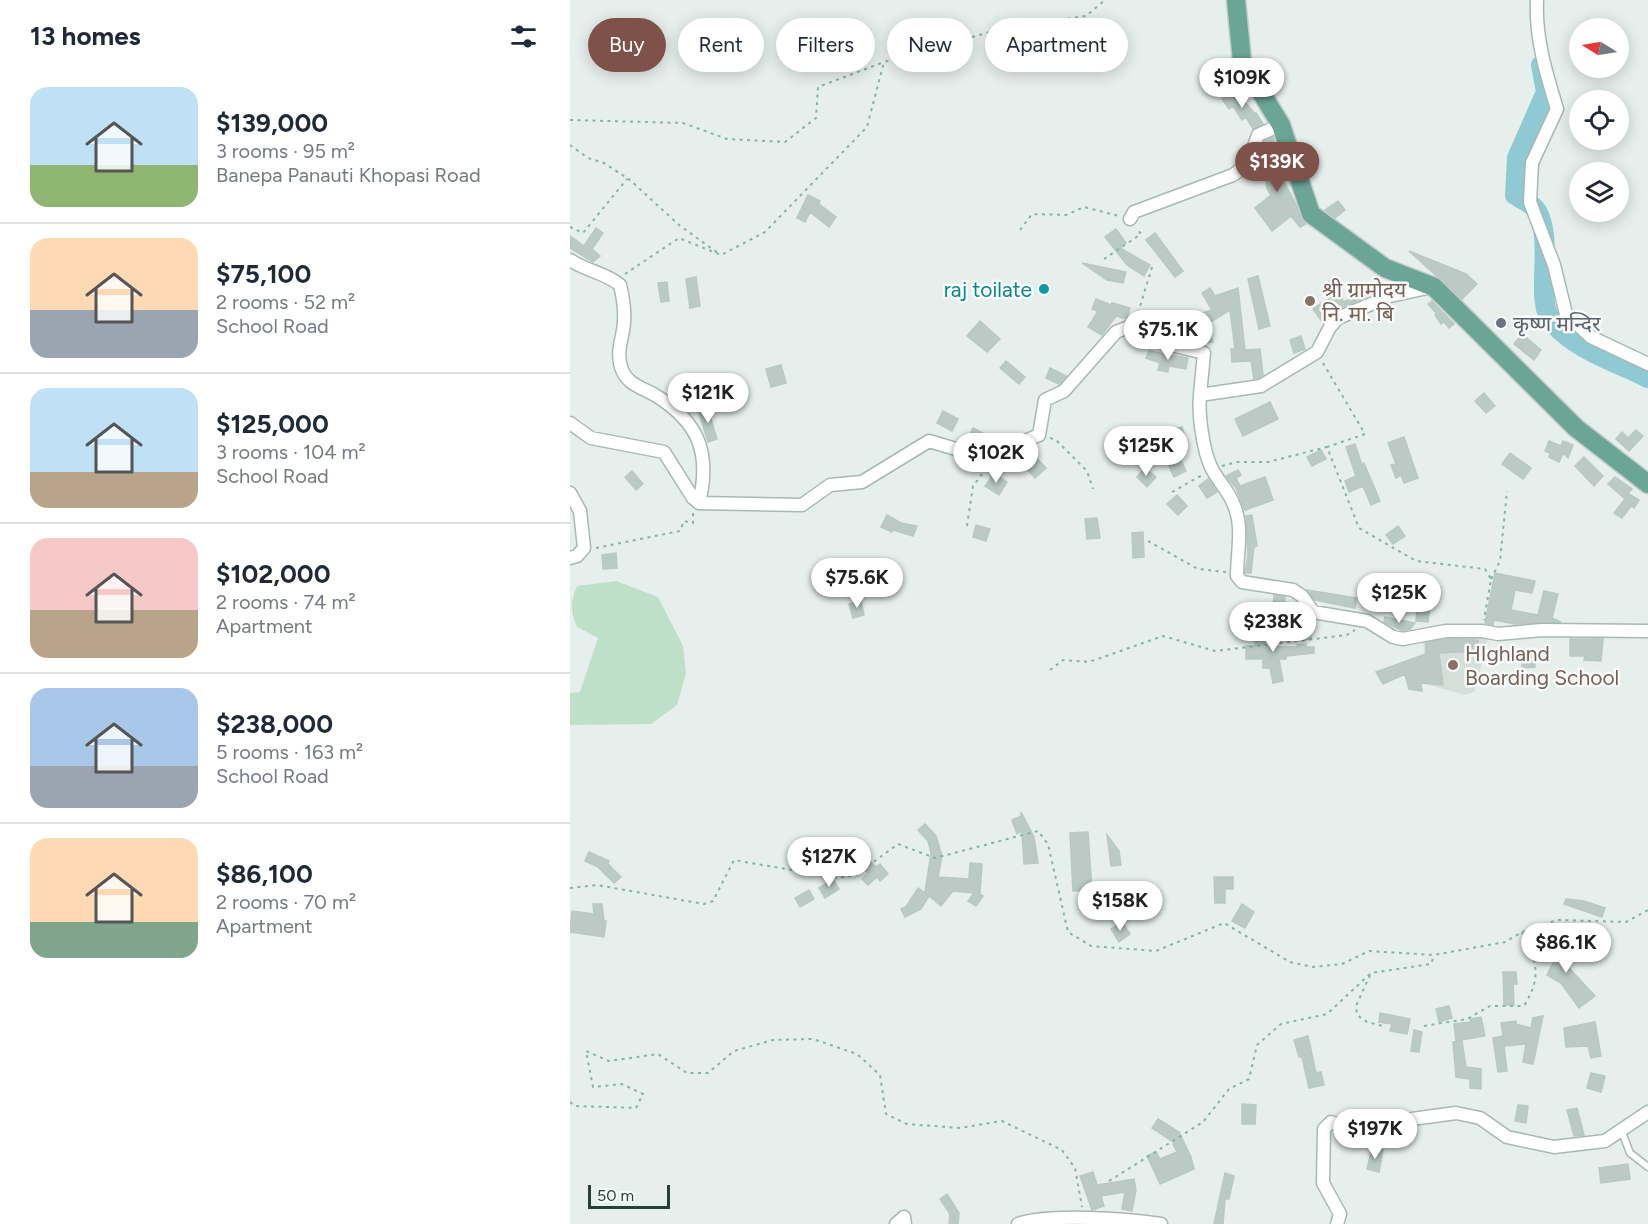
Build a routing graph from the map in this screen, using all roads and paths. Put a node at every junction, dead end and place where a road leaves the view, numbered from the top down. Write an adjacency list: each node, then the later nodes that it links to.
1 (1105, 0): 4 (path)
2 (1236, 0): 6 (main road)
3 (1537, 0): 20 (street)
4 (884, 62): 5 (path); 12 (path)
5 (570, 120)
6 (1281, 125): 9 (street); 17 (main road)
7 (570, 145): 8 (path)
8 (627, 178): 10 (path); 12 (path)
9 (1130, 219): 11 (path); 13 (path)
10 (570, 227)
11 (1020, 230)
12 (721, 255): 16 (path)
13 (1104, 258)
14 (570, 260): 16 (street)
15 (1153, 264): 18 (path)
16 (615, 281): 32 (street)
17 (1434, 287): 19 (street); 27 (main road)
18 (1136, 324): 21 (street); 23 (street)
19 (1317, 352): 21 (street); 24 (path)
20 (1648, 364)
21 (1200, 395): 26 (street)
22 (570, 423): 32 (street)
23 (1039, 435): 25 (street); 28 (path)
24 (1327, 447): 26 (path); 38 (path)
25 (986, 458): 32 (street); 33 (path)
26 (1212, 469): 30 (path); 37 (street)
27 (1648, 484)
28 (1093, 489)
29 (1507, 491): 38 (path)
30 (1173, 492)
31 (570, 493): 35 (street)
32 (696, 501): 35 (path)
33 (967, 526)
34 (1149, 541): 37 (path)
35 (584, 548): 36 (street)
36 (570, 558)
37 (1237, 576): 39 (street)
38 (1491, 579): 40 (path)
39 (1367, 621): 40 (street); 42 (path)
40 (1482, 631): 41 (street)
41 (1648, 631)
42 (1050, 670)
43 (570, 888): 46 (path)
44 (1648, 910): 45 (path)
45 (1522, 932): 46 (path); 49 (path)
46 (1434, 955): 47 (path)
47 (1371, 973): 48 (path); 54 (path)
48 (1383, 1026)
49 (1424, 1026)
50 (570, 1102): 55 (path)
51 (1648, 1112): 52 (street)
52 (1622, 1132): 53 (lane); 60 (street)
53 (1648, 1167)
54 (1109, 1181)
55 (1084, 1219): 58 (street); 59 (street)
56 (896, 1224): 57 (street)
57 (905, 1224)
58 (1018, 1224)
59 (1161, 1224)
60 (1337, 1224)

